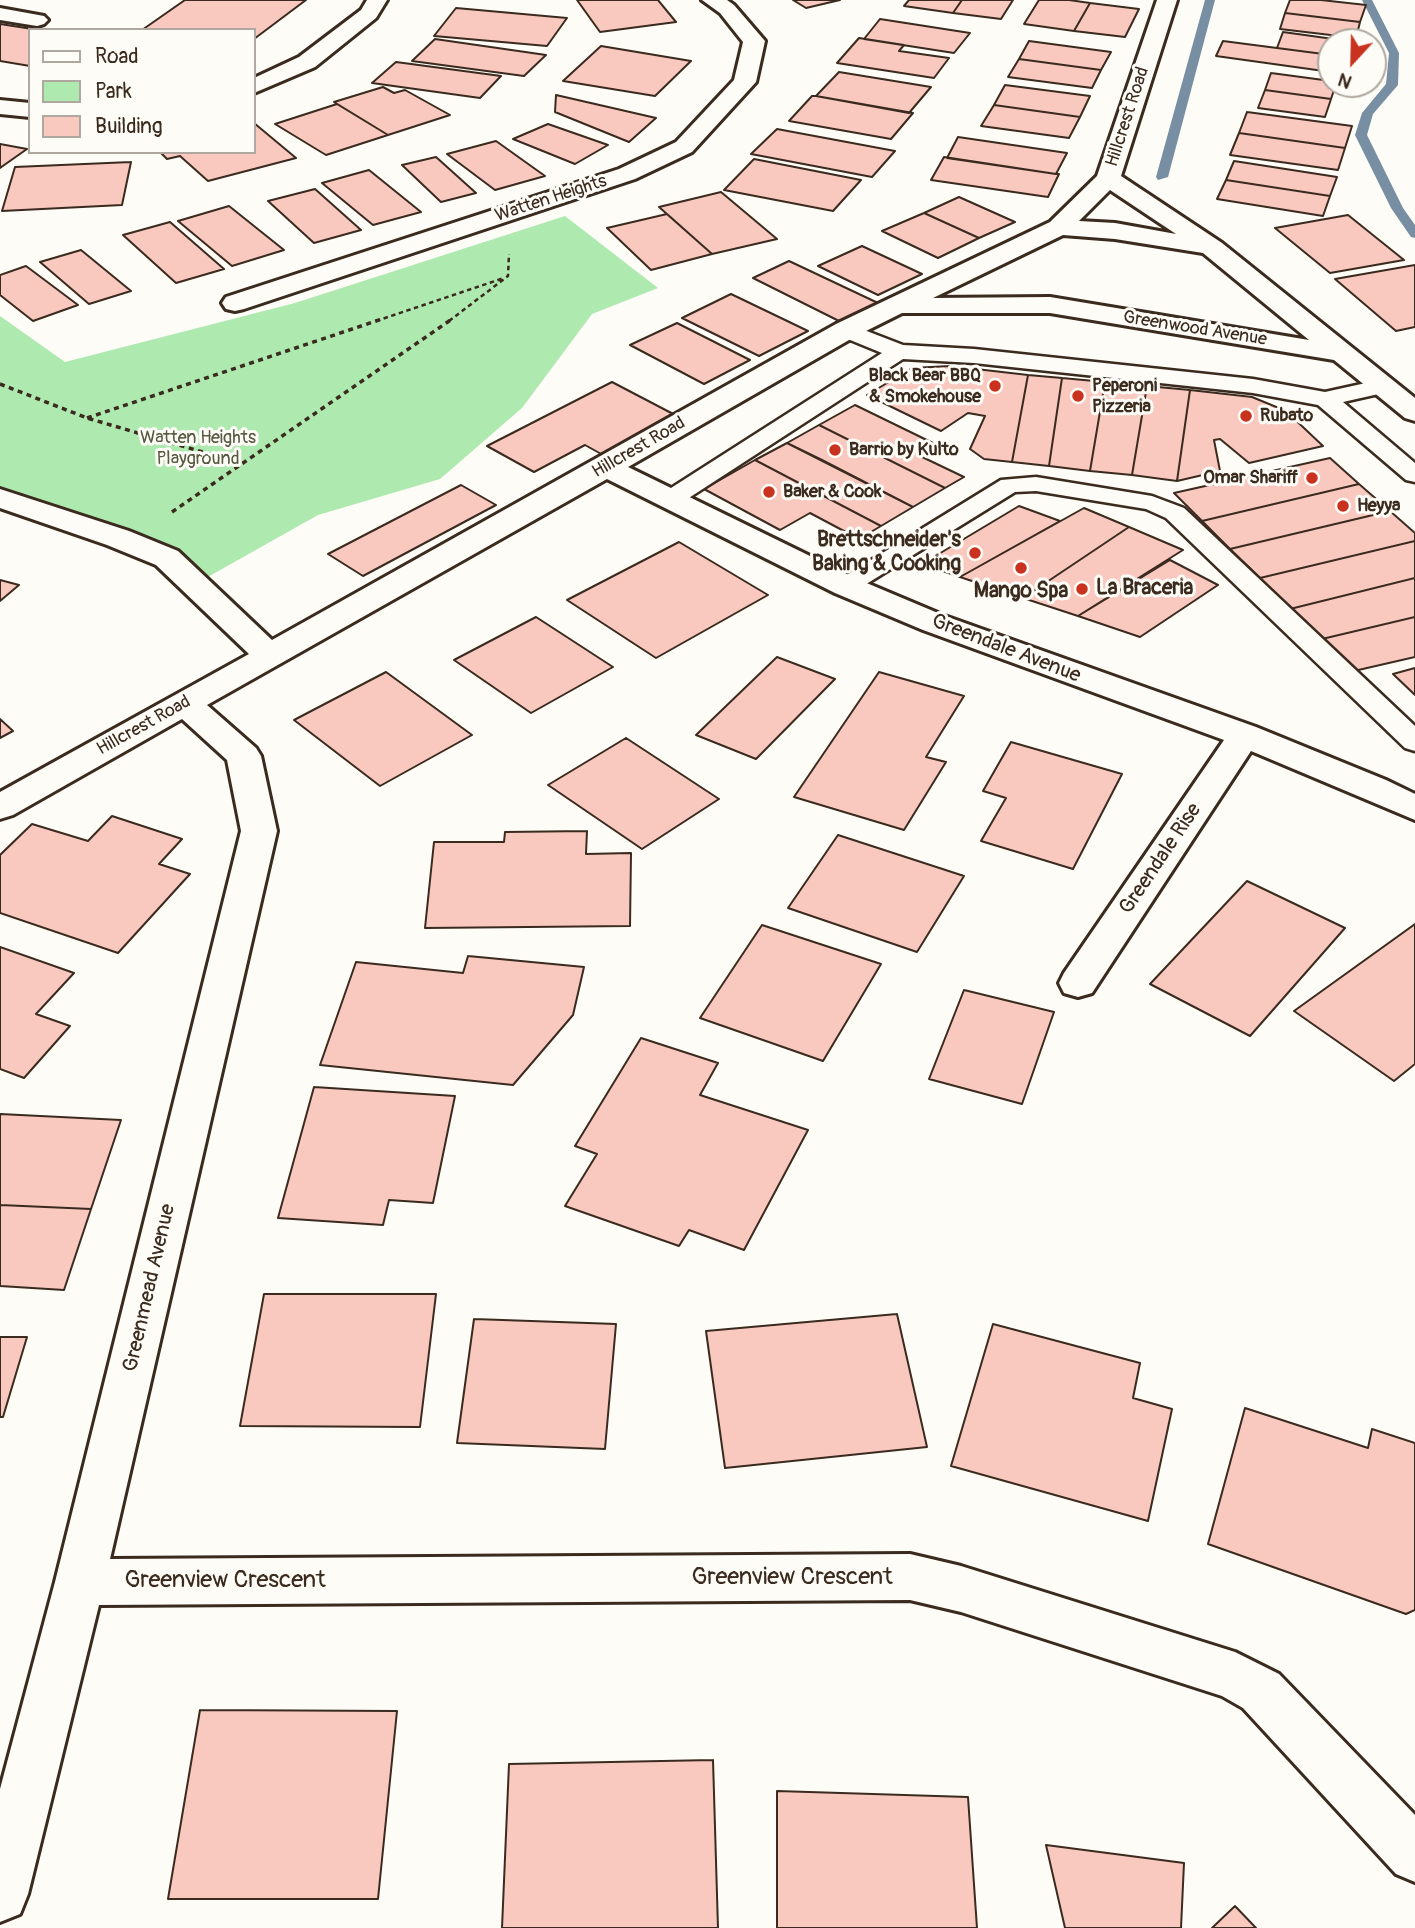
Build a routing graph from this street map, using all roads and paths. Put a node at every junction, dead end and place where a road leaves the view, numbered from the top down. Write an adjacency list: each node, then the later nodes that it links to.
1 (377, 0): 6 (street)
2 (712, 0): 15 (street, Watten Heights)
3 (1167, 0): 9 (street, Hillcrest Road)
4 (0, 14): 5 (street)
5 (37, 20)
6 (256, 85)
7 (0, 107): 8 (street)
8 (28, 110)
9 (1108, 178): 10 (street, Hillcrest Road); 11 (street, Greenwood Avenue)
10 (1059, 227): 11 (street, Greenwood Avenue); 13 (street, Hillcrest Road)
11 (1213, 248): 20 (street, Greenwood Avenue)
12 (509, 253): 14 (path)
13 (1017, 267): 16 (street, Greenwood Avenue); 17 (street, Hillcrest Road)
14 (508, 276): 25 (path); 26 (path)
15 (235, 303)
16 (1050, 305): 17 (street, Greenwood Avenue); 20 (street, Greenwood Avenue)
17 (893, 306): 18 (street, Hillcrest Road)
18 (845, 330): 19 (lane); 27 (street, Hillcrest Road)
19 (899, 352): 23 (lane); 30 (lane)
20 (1340, 353): 22 (street, Greenwood Avenue)
21 (0, 384): 25 (path)
22 (1384, 386): 23 (lane); 24 (street, Greenwood Avenue)
23 (1325, 399): 28 (lane)
24 (1415, 412)
25 (87, 418): 26 (path)
26 (241, 463): 31 (path)
27 (606, 467): 30 (street, Greendale Avenue); 33 (street, Hillcrest Road)
28 (1415, 475)
29 (0, 499): 33 (street)
30 (669, 500): 32 (street, Greendale Avenue)
31 (164, 519)
32 (846, 586): 35 (street, Greendale Avenue); 36 (lane)
33 (270, 656): 34 (street, Hillcrest Road)
34 (185, 704): 37 (street, Hillcrest Road); 40 (street, Greenmead Avenue)
35 (1244, 735): 38 (street, Greendale Avenue); 39 (street, Greendale Rise)
36 (1415, 742)
37 (0, 807)
38 (1415, 808)
39 (1078, 983)
40 (80, 1582): 41 (street, Greenview Crescent); 42 (street, Greenmead Avenue)
41 (1415, 1855)
42 (0, 1894)

